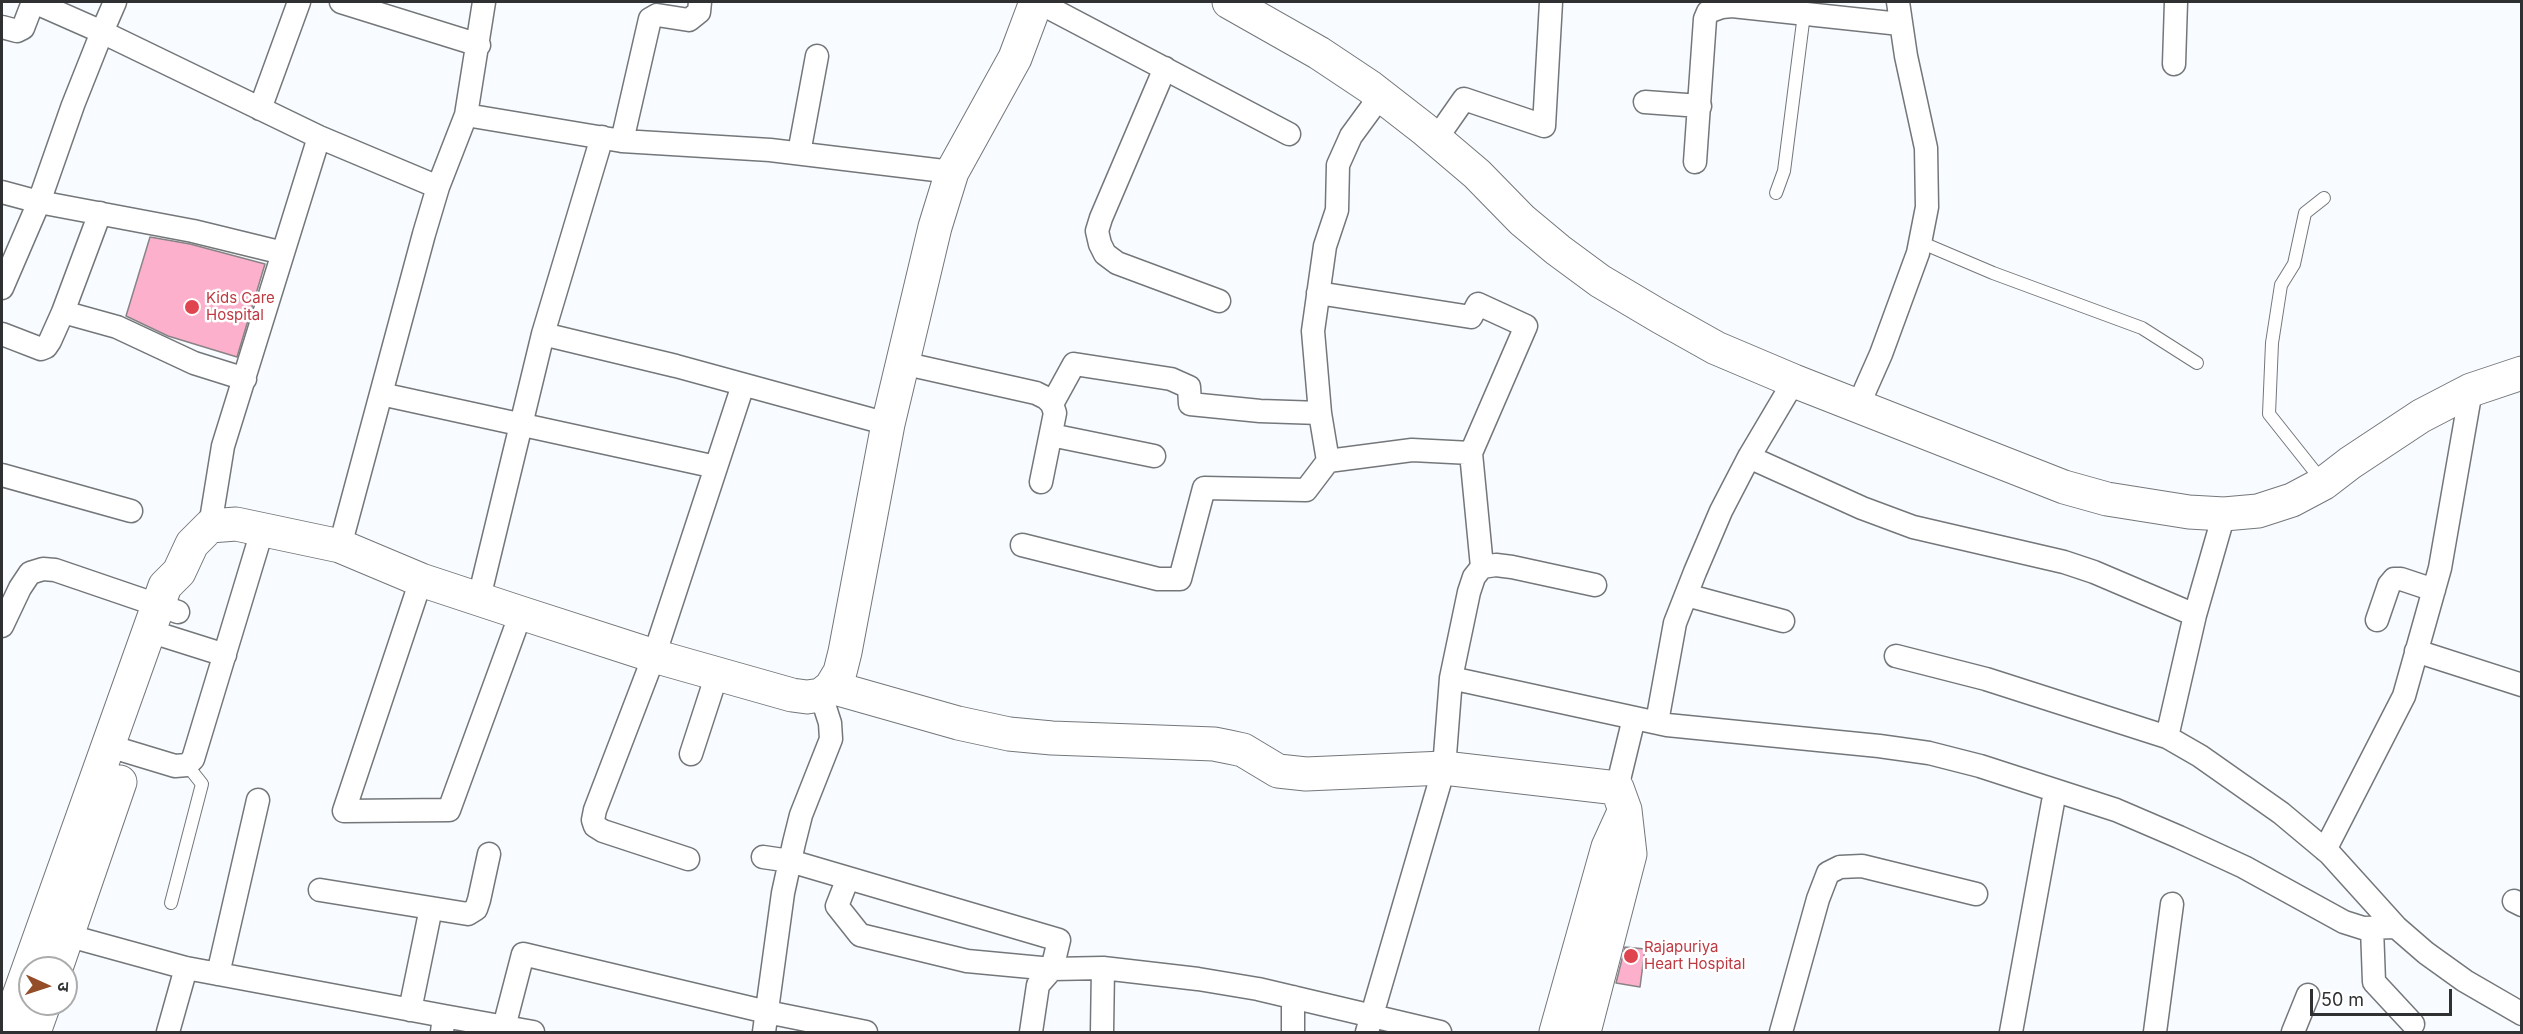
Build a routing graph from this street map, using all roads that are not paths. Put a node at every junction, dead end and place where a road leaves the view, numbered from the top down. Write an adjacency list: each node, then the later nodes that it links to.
1 (34, 2): 13 (street); 14 (street)
2 (115, 2): 14 (street)
3 (298, 2): 22 (street)
4 (341, 2): 15 (street)
5 (484, 2): 15 (street)
6 (700, 2): 26 (street)
7 (1037, 2): 18 (street); 30 (street)
8 (1229, 2): 19 (street)
9 (1551, 2): 27 (street)
10 (2176, 2): 17 (street)
11 (1899, 13): 12 (street); 37 (street)
12 (1804, 14): 21 (street); 33 (lane)
13 (2, 27)
14 (102, 32): 22 (street); 35 (street)
15 (479, 45): 23 (street)
16 (817, 56): 28 (street)
17 (2174, 64)
18 (1165, 68): 24 (street); 41 (street)
19 (1381, 95): 27 (street); 40 (street)
20 (1646, 102): 21 (street)
21 (1700, 106): 29 (street)
22 (260, 109): 25 (street)
23 (466, 115): 26 (street); 31 (street)
24 (1289, 134)
25 (319, 137): 31 (street); 38 (street)
26 (612, 139): 28 (street); 44 (street)
27 (1436, 139): 49 (street)
28 (799, 153): 30 (street)
29 (1695, 162)
30 (952, 172): 45 (street)
31 (438, 187): 52 (street)
32 (2, 192): 35 (street)
33 (1776, 193)
34 (2324, 198): 66 (lane)
35 (39, 202): 36 (street); 39 (street)
36 (100, 213): 38 (street); 42 (street)
37 (1920, 242): 46 (lane); 54 (street)
38 (283, 253): 48 (street)
39 (2, 288)
40 (1318, 292): 55 (street); 59 (street)
41 (1219, 300)
42 (63, 312): 43 (street); 48 (street)
43 (2, 334)
44 (543, 334): 50 (street); 57 (street)
45 (902, 363): 53 (street); 56 (street)
46 (2197, 363)
47 (2522, 373): 51 (street)
48 (244, 379): 69 (street)
49 (1794, 381): 54 (street); 61 (street)
50 (743, 385): 56 (street); 63 (street)
51 (2471, 390): 66 (street); 77 (street)
52 (381, 394): 57 (street); 72 (street)
53 (1052, 404): 55 (street); 58 (street)
54 (1858, 406): 68 (street)
55 (1320, 413): 62 (street)
56 (888, 424): 93 (street)
57 (520, 426): 63 (street); 79 (street)
58 (1050, 435): 60 (street); 65 (street)
59 (1471, 453): 62 (street); 73 (street)
60 (1154, 456)
61 (1749, 458): 78 (street); 81 (street)
62 (1328, 461): 71 (street)
63 (716, 467): 88 (street)
64 (2, 475): 67 (street)
65 (1041, 482)
66 (2324, 483): 68 (street)
67 (131, 511)
68 (2224, 514): 81 (street)
69 (210, 526): 70 (street); 84 (street)
70 (262, 531): 72 (street); 87 (street)
71 (1022, 545)
72 (340, 546): 74 (street)
73 (1482, 567): 76 (street); 91 (street)
74 (421, 580): 79 (street); 80 (street)
75 (10, 585): 84 (street); 85 (street)
76 (1595, 585)
77 (2434, 590): 82 (street); 86 (street)
78 (1686, 595): 83 (street); 95 (street)
79 (479, 598): 80 (street)
80 (522, 613): 88 (street)
81 (2195, 615): 96 (street)
82 (2377, 620)
83 (1783, 621)
84 (164, 622): 87 (street); 97 (street)
85 (2, 626)
86 (2416, 651): 92 (street); 104 (street)
87 (225, 655): 99 (street)
88 (654, 656): 90 (street); 107 (street)
89 (1896, 656): 96 (street)
90 (717, 674): 93 (street); 98 (street)
91 (1451, 678): 94 (street); 100 (street)
92 (2522, 685)
93 (826, 691): 100 (street); 108 (street)
94 (1634, 718): 95 (street); 101 (street)
95 (1656, 722): 116 (street)
96 (2167, 737): 104 (street)
97 (120, 750): 99 (street); 117 (street)
98 (691, 754)
99 (187, 765): 112 (lane)
100 (1444, 768): 101 (street); 130 (street)
101 (1621, 799): 141 (street); 142 (street)
102 (258, 800): 122 (street)
103 (2053, 802): 144 (street)
104 (2325, 850): 115 (street)
105 (489, 854): 114 (street)
106 (763, 857): 108 (street)
107 (688, 859)
108 (790, 861): 109 (street); 128 (street)
109 (848, 878): 121 (street); 121 (street)
110 (320, 890): 114 (street)
111 (1976, 894): 143 (street)
112 (171, 903)
113 (2172, 904): 145 (street)
114 (430, 908): 125 (street)
115 (2396, 927): 116 (street); 126 (street)
116 (2372, 928): 131 (street)
117 (56, 932): 118 (street); 119 (street); 133 (street)
118 (56, 956)
119 (186, 968): 122 (street); 134 (street)
120 (1103, 968): 121 (street); 124 (street); 138 (street)
121 (1052, 969): 137 (street)
122 (218, 974): 125 (street)
123 (2308, 995): 146 (street)
124 (1293, 997): 130 (street); 139 (street)
125 (410, 1010): 129 (street)
126 (2522, 1014)
127 (30, 1016): 133 (street)
128 (765, 1022): 132 (street); 136 (street)
129 (443, 1024): 132 (street)
130 (1370, 1024): 140 (street)
131 (2413, 1024)
132 (504, 1027): 135 (street)
133 (17, 1028)
134 (168, 1032)
135 (533, 1032)
136 (866, 1032)
137 (1031, 1032)
138 (1102, 1032)
139 (1293, 1032)
140 (1440, 1032)
141 (1556, 1032)
142 (1584, 1032)
143 (1781, 1032)
144 (2011, 1032)
145 (2155, 1032)
146 (2293, 1032)

